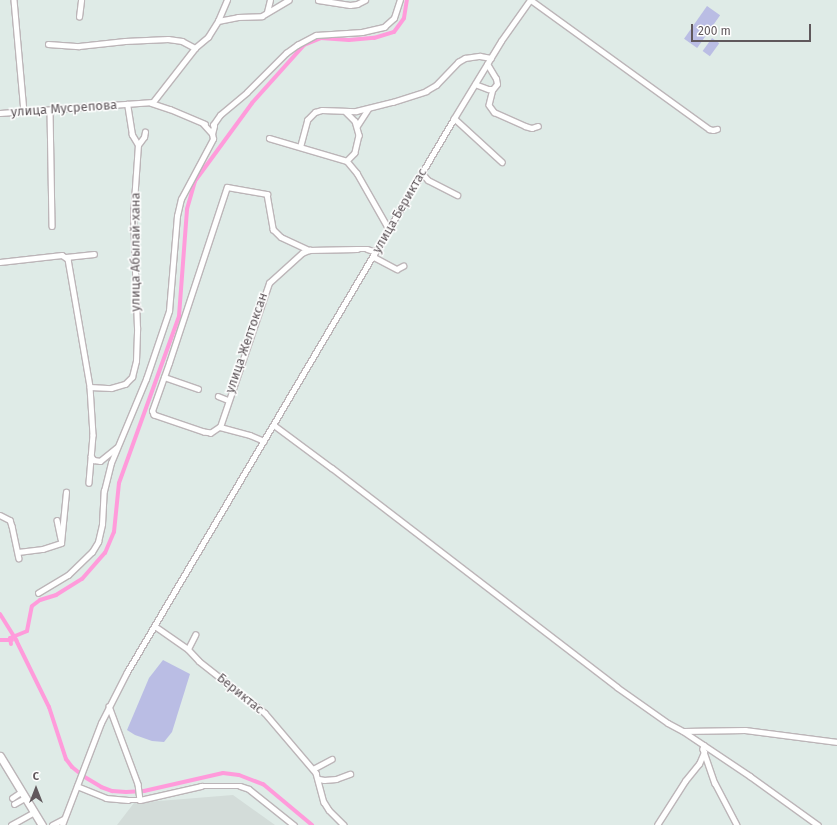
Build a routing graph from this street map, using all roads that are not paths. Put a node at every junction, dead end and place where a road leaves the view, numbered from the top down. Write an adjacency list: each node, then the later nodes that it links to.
1 (14, 0): 23 (street)
2 (81, 0): 11 (street)
3 (227, 0): 12 (street)
4 (270, 0): 10 (street)
5 (289, 0): 10 (street)
6 (318, 0): 7 (street)
7 (365, 0)
8 (400, 0): 28 (street)
9 (530, 0): 15 (street, улица Бериктас); 31 (street)
10 (267, 12): 12 (street)
11 (79, 17)
12 (218, 21): 14 (street)
13 (48, 44): 14 (street)
14 (195, 48): 19 (street)
15 (491, 58): 16 (street, улица Бериктас); 21 (street)
16 (487, 64): 17 (street, улица Бериктас); 18 (street)
17 (475, 84): 18 (street); 26 (street, улица Бериктас)
18 (493, 88): 30 (street)
19 (151, 103): 20 (street); 27 (street)
20 (127, 104): 22 (street, улица Мусрепова); 35 (street, улица Абылай-хана)
21 (368, 109): 24 (street); 29 (street)
22 (50, 110): 23 (street, улица Мусрепова); 41 (street)
23 (24, 111): 25 (street, улица Мусрепова)
24 (346, 112): 29 (street); 36 (street)
25 (0, 113)
26 (454, 118): 38 (street); 39 (street, улица Бериктас)
27 (202, 124): 28 (street); 33 (street)
28 (213, 125): 33 (street)
29 (357, 126): 37 (street)
30 (538, 126)
31 (717, 129)
32 (145, 132): 35 (street)
33 (212, 134): 57 (street)
34 (269, 138): 36 (street)
35 (138, 145): 50 (street, улица Абылай-хана)
36 (300, 147): 37 (street)
37 (347, 161): 42 (street)
38 (502, 162)
39 (422, 173): 40 (street); 42 (street, улица Бериктас)
40 (457, 195)
41 (52, 226)
42 (389, 229): 45 (street, улица Бериктас)
43 (309, 250): 45 (street); 49 (street); 53 (street, улица Желтоксан)
44 (94, 254): 46 (street)
45 (375, 255): 48 (street); 54 (street, улица Бериктас)
46 (66, 257): 47 (street); 50 (street)
47 (0, 262)
48 (403, 266)
49 (164, 377): 51 (street); 55 (street)
50 (90, 387): 58 (street)
51 (198, 389)
52 (218, 396): 53 (street)
53 (228, 400): 55 (street, улица Желтоксан)
54 (274, 425): 56 (street, улица Бериктас); 71 (street)
55 (220, 427): 56 (street)
56 (264, 441): 67 (street, улица Бериктас)
57 (117, 446): 58 (street); 66 (street)
58 (91, 456): 59 (street)
59 (89, 483)
60 (66, 492): 63 (street)
61 (0, 515): 64 (street)
62 (57, 520): 63 (street)
63 (61, 542): 64 (street)
64 (18, 552): 65 (street)
65 (19, 558)
66 (38, 594)
67 (155, 626): 69 (street, Бериктас); 70 (street, улица Бериктас)
68 (195, 635): 69 (street)
69 (188, 649): 77 (street, Бериктас)
70 (108, 706): 80 (street, улица Бериктас); 83 (street)
71 (683, 731): 72 (street); 73 (street)
72 (837, 742)
73 (704, 745): 74 (street); 95 (street)
74 (704, 752): 93 (street); 94 (street)
75 (0, 756): 81 (street)
76 (332, 759): 77 (street)
77 (315, 771): 79 (street, Бериктас)
78 (350, 774): 79 (street)
79 (319, 779): 92 (street, Бериктас)
80 (77, 784): 83 (street); 86 (street, улица Бериктас)
81 (23, 795): 82 (street); 84 (street); 85 (street)
82 (12, 798)
83 (140, 800): 91 (street)
84 (14, 804)
85 (34, 812): 87 (street); 88 (street)
86 (65, 818): 89 (street); 90 (street, улица Бериктас)
87 (40, 823): 89 (street)
88 (11, 825)
89 (52, 825)
90 (62, 825)
91 (294, 825)
92 (344, 825)
93 (657, 825)
94 (737, 825)
95 (818, 825)

